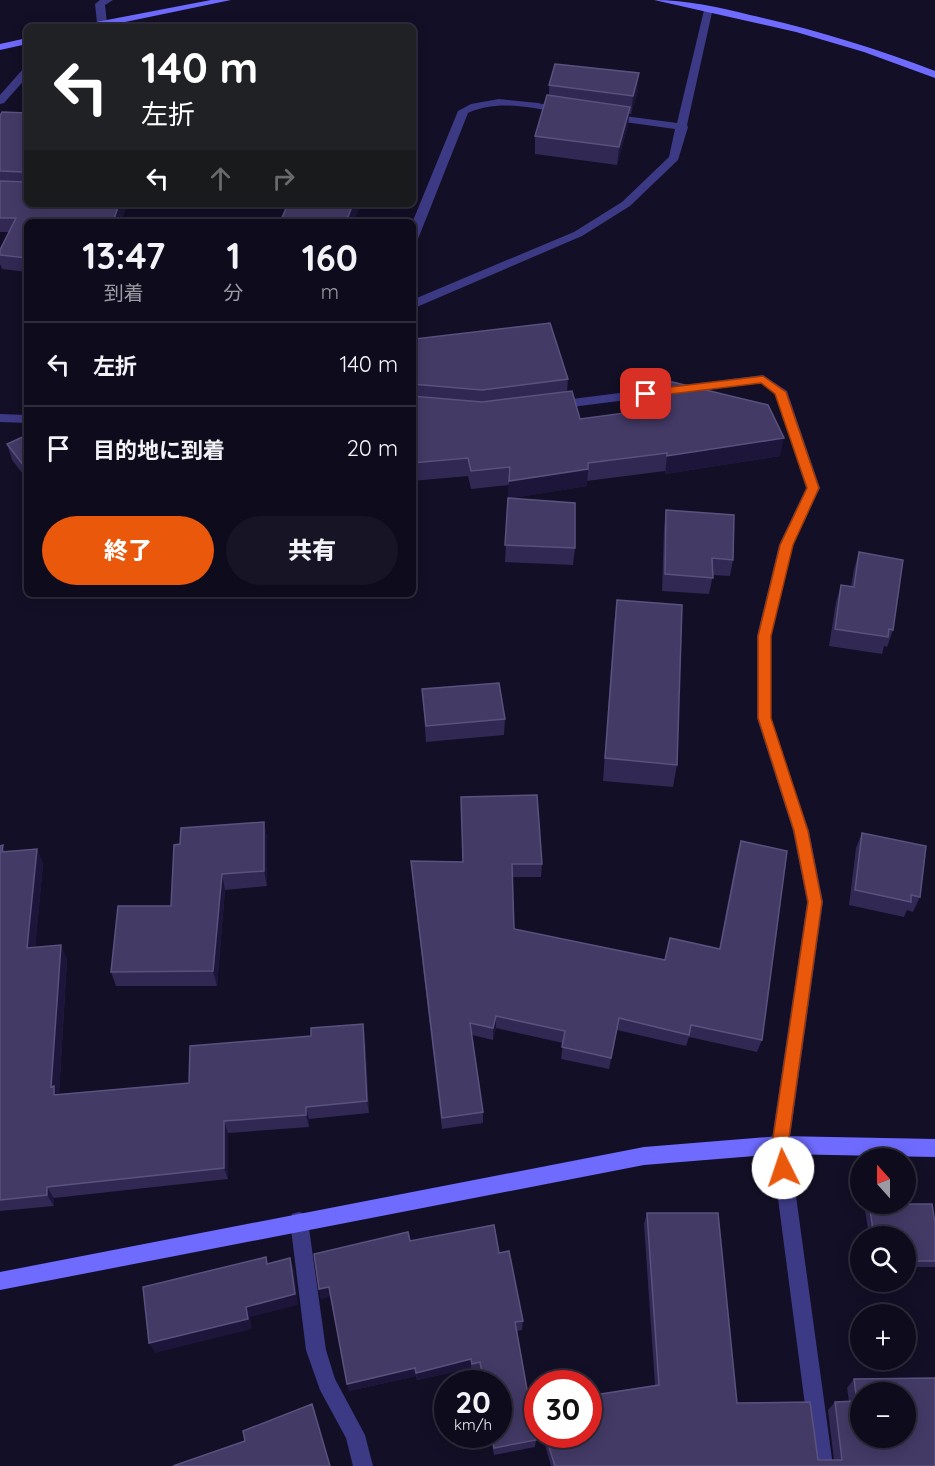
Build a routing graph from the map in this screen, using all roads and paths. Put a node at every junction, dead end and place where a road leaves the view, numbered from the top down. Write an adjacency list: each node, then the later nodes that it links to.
1 (108, 0): 5 (street)
2 (226, 0): 5 (street)
3 (659, 0): 4 (street)
4 (708, 8): 9 (street); 13 (street)
5 (102, 24)
6 (24, 42): 7 (street)
7 (0, 47)
8 (24, 73): 10 (street)
9 (935, 75)
10 (0, 101)
11 (577, 112): 14 (street)
12 (601, 115): 13 (street)
13 (682, 127): 15 (street)
14 (416, 229)
15 (416, 304)
16 (541, 406): 19 (street)
17 (0, 418): 18 (street)
18 (24, 419)
19 (780, 1145): 20 (street); 21 (street); 24 (street)
20 (935, 1148)
21 (299, 1221): 22 (street); 23 (street)
22 (0, 1281)
23 (363, 1466)
24 (823, 1466)

